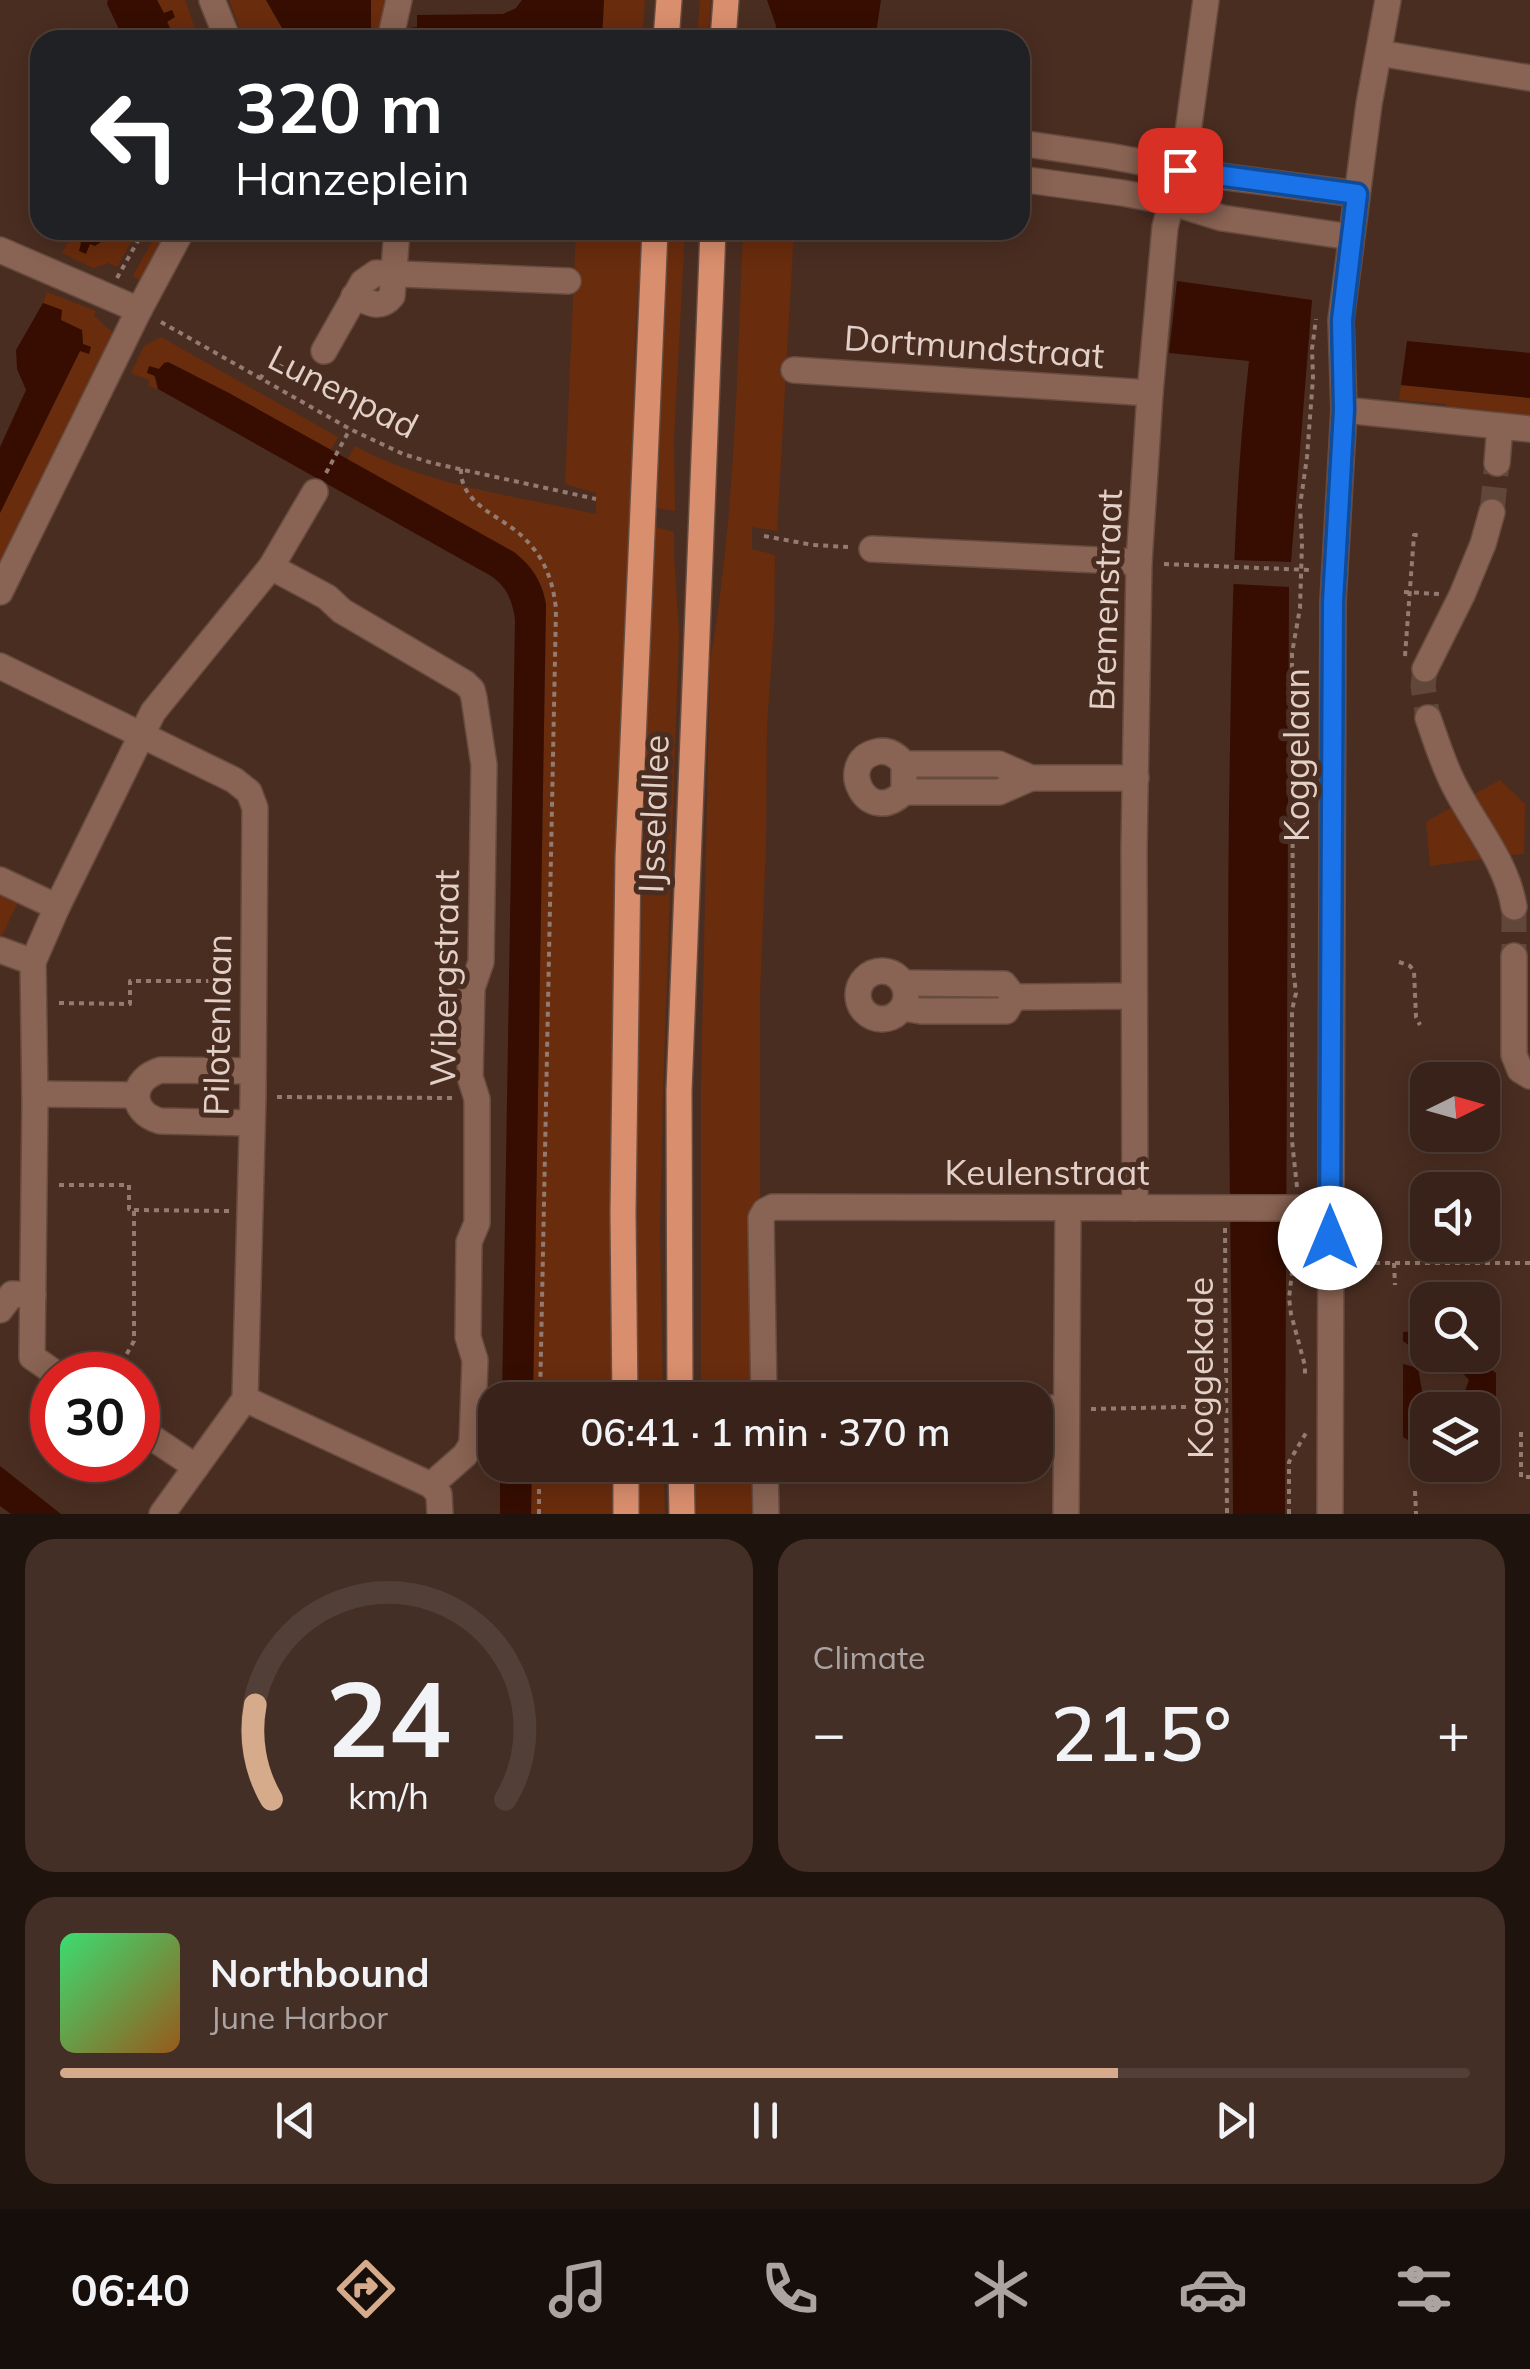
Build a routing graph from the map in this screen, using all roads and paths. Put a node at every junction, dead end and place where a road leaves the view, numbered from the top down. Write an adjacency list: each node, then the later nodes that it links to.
1 (212, 0): 7 (street)
2 (399, 0): 8 (street)
3 (668, 0): 9 (main road)
4 (726, 0): 10 (main road)
5 (1206, 0): 14 (street, Bremenstraat)
6 (1388, 0): 11 (street, Koggelaan)
7 (224, 30)
8 (392, 30)
9 (666, 30)
10 (723, 30)
11 (1378, 53): 12 (street); 16 (street, Koggelaan)
12 (1530, 78)
13 (1030, 144): 14 (street)
14 (1180, 170): 16 (street); 17 (street, Bremenstraat)
15 (1030, 181): 17 (street)
16 (1357, 194): 18 (street, Koggelaan)
17 (1170, 202): 18 (street); 32 (street, Bremenstraat)
18 (1352, 236): 33 (street, Koggelaan)
19 (138, 240): 27 (path)
20 (177, 240): 28 (street)
21 (396, 240): 25 (street)
22 (655, 240): 94 (main road, IJsselallee)
23 (713, 240): 95 (main road, IJsselallee)
24 (0, 250): 27 (street)
25 (394, 273): 26 (street); 29 (street)
26 (568, 281)
27 (108, 295): 28 (street)
28 (140, 310): 31 (path, Lunenpad); 48 (street)
29 (324, 351): 31 (path)
30 (794, 370): 32 (street, Dortmundstraat)
31 (260, 379): 35 (path, Lunenpad)
32 (1150, 392): 45 (street, Bremenstraat)
33 (1344, 410): 34 (street); 80 (street, Koggelaan)
34 (1500, 426): 36 (street); 37 (street)
35 (350, 428): 38 (path, Lunenpad); 39 (path)
36 (1530, 429)
37 (1496, 462)
38 (461, 469): 40 (path, Lunenpad); 93 (path)
39 (315, 492): 46 (street)
40 (596, 499)
41 (1492, 512): 50 (street)
42 (1419, 535): 49 (path)
43 (764, 536): 44 (path)
44 (872, 549): 45 (street)
45 (1139, 562): 47 (path); 57 (street, Bremenstraat)
46 (271, 566): 54 (street); 75 (street, Wibergstraat)
47 (1292, 569)
48 (0, 592)
49 (1407, 592): 50 (path); 52 (path)
50 (1462, 595): 52 (street)
51 (0, 666): 54 (street, Pilotenlaan)
52 (1426, 666)
53 (1428, 718): 60 (street)
54 (140, 734): 61 (street); 66 (street, Pilotenlaan)
55 (904, 764): 56 (street); 58 (street); 58 (street)
56 (1031, 778): 57 (street); 58 (street)
57 (1136, 778): 68 (street, Bremenstraat)
58 (904, 792)
59 (0, 880): 61 (street)
60 (1514, 906)
61 (57, 907): 64 (street)
62 (0, 950): 64 (street)
63 (1514, 956): 72 (street)
64 (33, 962): 69 (street)
65 (1400, 962): 70 (path)
66 (254, 982): 69 (path); 71 (street, Pilotenlaan)
67 (903, 996): 68 (street)
68 (1134, 996): 78 (street, Bremenstraat)
69 (34, 1003): 73 (street)
70 (1420, 1025)
71 (253, 1071): 74 (street); 76 (street, Pilotenlaan)
72 (1530, 1076)
73 (35, 1094): 74 (street); 77 (street)
74 (136, 1095): 76 (street)
75 (477, 1098): 76 (path); 111 (street, Wibergstraat)
76 (252, 1110): 83 (street, Pilotenlaan)
77 (34, 1185): 82 (path); 89 (street)
78 (1134, 1208): 81 (street, Keulenstraat); 84 (street, Keulenstraat)
79 (1294, 1208): 80 (street, Keulenstraat); 84 (street, Keulenstraat); 97 (path)
80 (1330, 1208): 85 (street, Koggelaan)
81 (1068, 1209): 96 (street, Keulenstraat); 101 (street)
82 (134, 1210): 83 (path); 92 (path)
83 (249, 1211): 98 (street, Pilotenlaan)
84 (1227, 1215): 99 (path, Koggekade)
85 (1331, 1262): 86 (path); 122 (street, Koggelaan)
86 (1394, 1263): 87 (path); 88 (path)
87 (1530, 1263)
88 (1394, 1285)
89 (33, 1294): 90 (street); 91 (street)
90 (0, 1310)
91 (32, 1352)
92 (128, 1352)
93 (540, 1382)
94 (625, 1382)
95 (680, 1382)
96 (764, 1382)
97 (1305, 1383)
98 (245, 1399): 105 (street); 111 (street)
99 (1226, 1406): 101 (path); 120 (path, Koggekade)
100 (1053, 1408): 101 (street)
101 (1066, 1408): 119 (street)
102 (1306, 1418): 121 (path)
103 (1521, 1432): 106 (path)
104 (160, 1443): 105 (street)
105 (196, 1467): 113 (street)
106 (1530, 1477)
107 (539, 1482): 115 (path)
108 (626, 1482): 116 (main road)
109 (681, 1482): 117 (main road)
110 (765, 1482): 118 (street)
111 (431, 1485): 114 (street)
112 (1415, 1491): 123 (path)
113 (162, 1514)
114 (440, 1514)
115 (538, 1514)
116 (626, 1514)
117 (682, 1514)
118 (766, 1514)
119 (1066, 1514)
120 (1227, 1514)
121 (1290, 1514)
122 (1330, 1514)
123 (1416, 1514)

